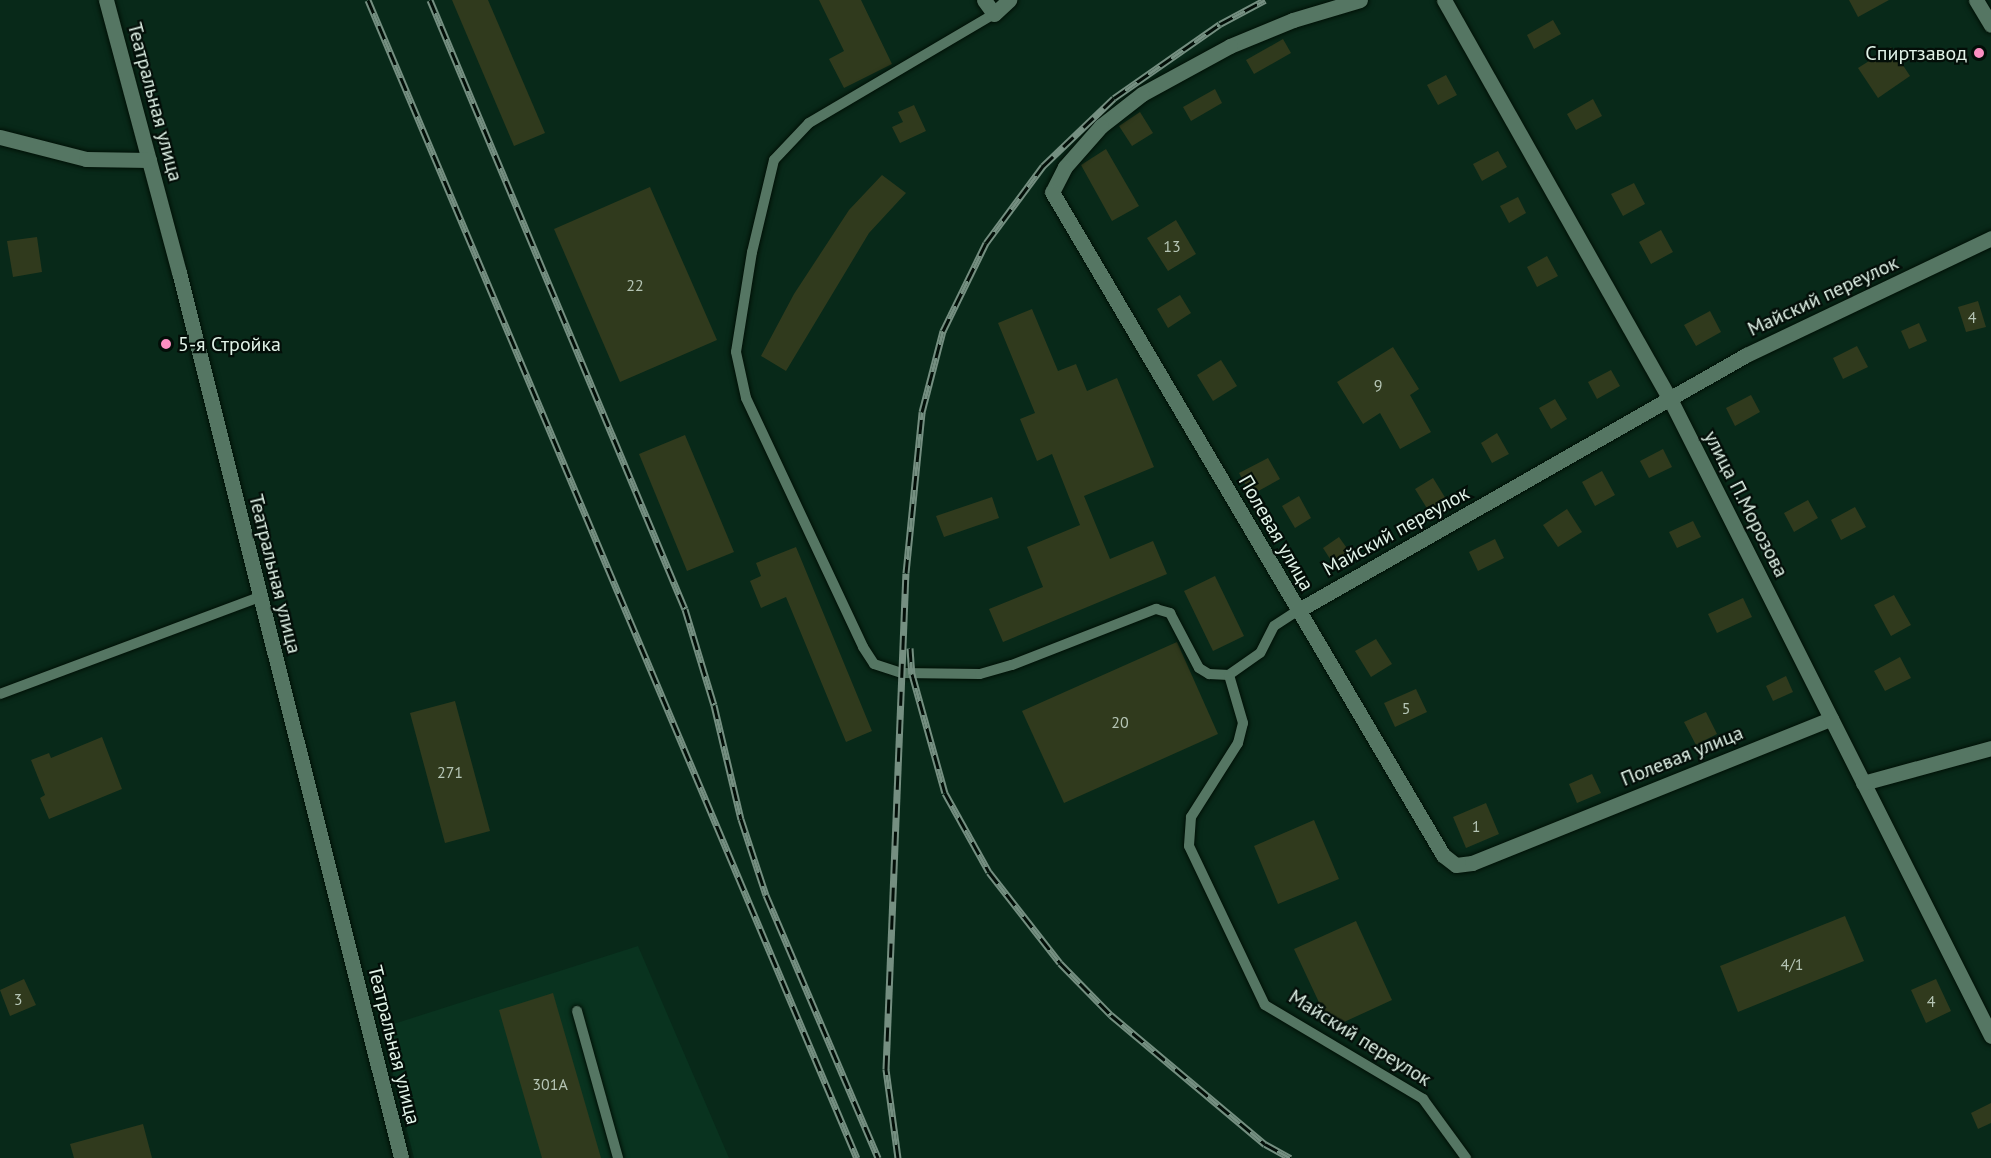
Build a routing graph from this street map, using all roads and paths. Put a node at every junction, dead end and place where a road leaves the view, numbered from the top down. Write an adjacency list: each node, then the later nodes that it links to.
1 (106, 0): 10 (street, Театральная улица)
2 (984, 0): 7 (street)
3 (1010, 0): 7 (street)
4 (1360, 0): 14 (street, Полевая улица)
5 (1444, 0): 12 (street, улица П.Морозова)
6 (1976, 0): 8 (street)
7 (994, 14): 15 (lane)
8 (1991, 25)
9 (0, 136): 10 (street)
10 (149, 160): 13 (street, Театральная улица)
11 (1991, 238): 12 (street, Майский переулок)
12 (1671, 401): 14 (street, Майский переулок); 17 (street, улица П.Морозова)
13 (259, 597): 16 (lane); 22 (street, Театральная улица)
14 (1297, 611): 15 (lane, Майский переулок); 17 (street, Полевая улица)
15 (1228, 675): 24 (lane, Майский переулок)
16 (0, 694)
17 (1831, 719): 19 (street, улица П.Морозова)
18 (1991, 748): 19 (street)
19 (1863, 783): 21 (street, улица П.Морозова)
20 (577, 1011): 23 (lane)
21 (1991, 1036)
22 (401, 1158)
23 (618, 1158)
24 (1466, 1158)

